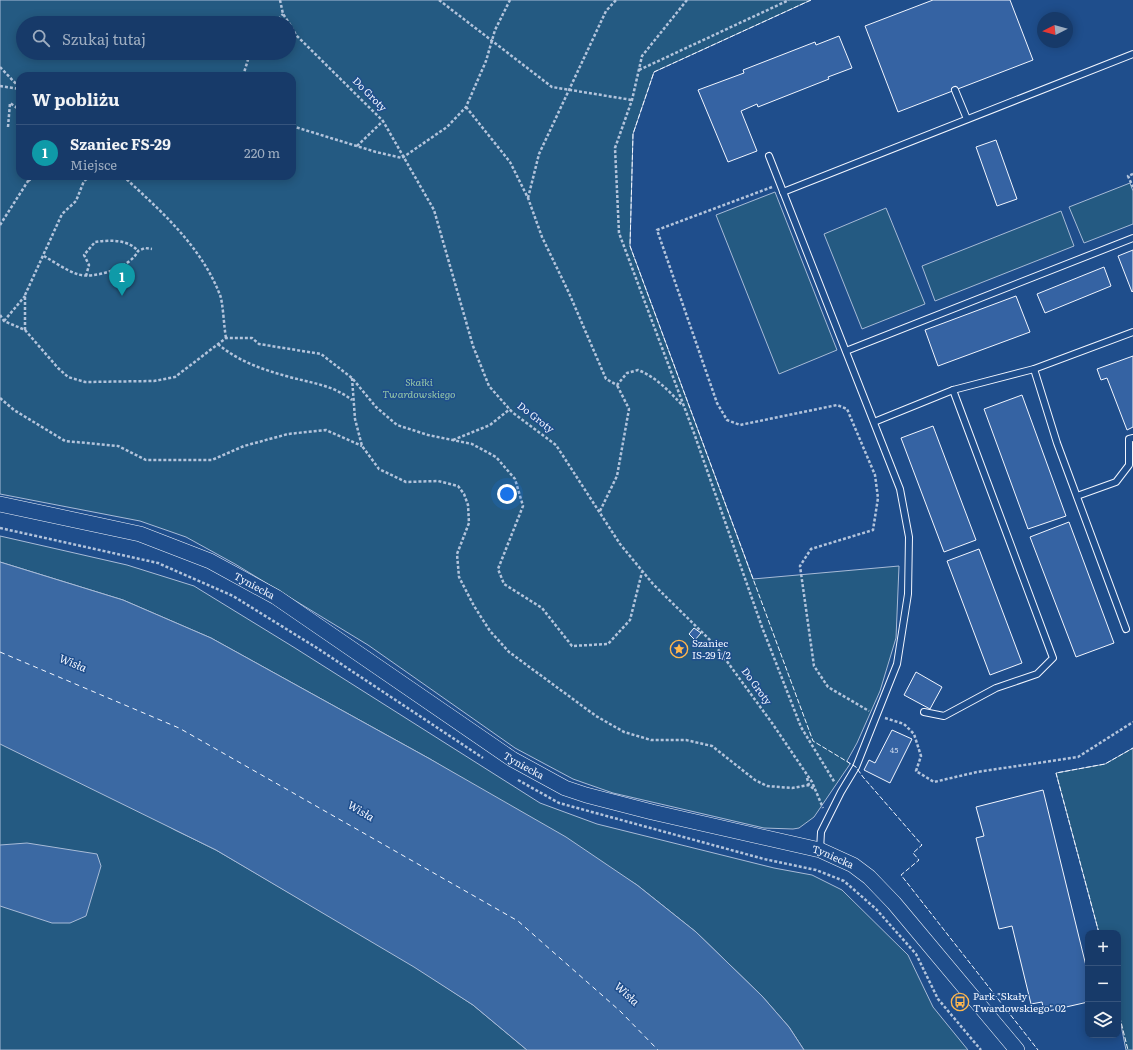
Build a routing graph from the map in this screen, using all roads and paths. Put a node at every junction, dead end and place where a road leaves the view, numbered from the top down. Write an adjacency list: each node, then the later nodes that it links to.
1 (280, 0): 7 (path, Do Groty)
2 (439, 0): 9 (path)
3 (510, 0): 9 (path)
4 (616, 0): 18 (path)
5 (687, 0): 13 (path)
6 (789, 0): 13 (path)
7 (283, 14)
8 (296, 35): 24 (path, Do Groty)
9 (492, 41): 18 (path); 22 (path)
10 (1133, 54): 23 (lane)
11 (248, 60): 14 (path)
12 (0, 67): 15 (path)
13 (639, 70): 20 (path)
14 (244, 72)
15 (16, 84)
16 (0, 86): 17 (path)
17 (16, 88)
18 (569, 90): 20 (path); 37 (path)
19 (955, 90): 23 (lane)
20 (632, 100): 58 (path)
21 (16, 107): 25 (path)
22 (466, 107): 29 (path); 37 (path)
23 (968, 119): 36 (lane)
24 (383, 121): 27 (path); 29 (path, Do Groty)
25 (8, 127)
26 (296, 127): 27 (path)
27 (357, 146): 29 (path)
28 (769, 156): 36 (lane)
29 (402, 158): 59 (path, Do Groty)
30 (1133, 174): 35 (path)
31 (85, 180): 42 (path)
32 (127, 180): 49 (path)
33 (28, 181): 38 (path)
34 (772, 187): 70 (path)
35 (1133, 187)
36 (783, 192): 51 (lane)
37 (528, 198): 54 (path)
38 (0, 225)
39 (1133, 238): 51 (lane)
40 (152, 249): 41 (path)
41 (138, 251): 43 (path); 43 (path)
42 (44, 256): 43 (path); 44 (path)
43 (86, 276)
44 (25, 295): 46 (path); 47 (path)
45 (0, 315): 46 (path)
46 (4, 321): 47 (path)
47 (25, 330): 50 (path)
48 (1133, 332): 52 (lane)
49 (226, 338): 50 (path); 53 (path)
50 (218, 344): 57 (path)
51 (846, 351): 60 (lane)
52 (1034, 369): 55 (lane); 64 (lane)
53 (352, 378): 57 (path); 62 (path)
54 (617, 385): 58 (path); 66 (path)
55 (953, 390): 60 (lane); 69 (lane)
56 (0, 398): 63 (path)
57 (352, 400): 63 (path)
58 (684, 407): 75 (path)
59 (510, 409): 62 (path); 66 (path, Do Groty)
60 (874, 422): 70 (lane)
61 (1133, 438): 64 (lane)
62 (453, 440): 67 (path)
63 (362, 446): 73 (path)
64 (1077, 496): 68 (lane)
65 (0, 504): 77 (street, Tyniecka)
66 (600, 512): 67 (path, Do Groty)
67 (642, 571): 72 (path, Do Groty)
68 (1126, 629)
69 (924, 712)
70 (877, 715): 71 (path); 75 (lane)
71 (1133, 722)
72 (806, 774): 73 (path); 74 (path, Do Groty)
73 (809, 785): 74 (path)
74 (815, 790): 76 (path, Do Groty)
75 (840, 792): 77 (lane)
76 (820, 802)
77 (820, 850): 78 (street, Tyniecka)
78 (1017, 1050)

